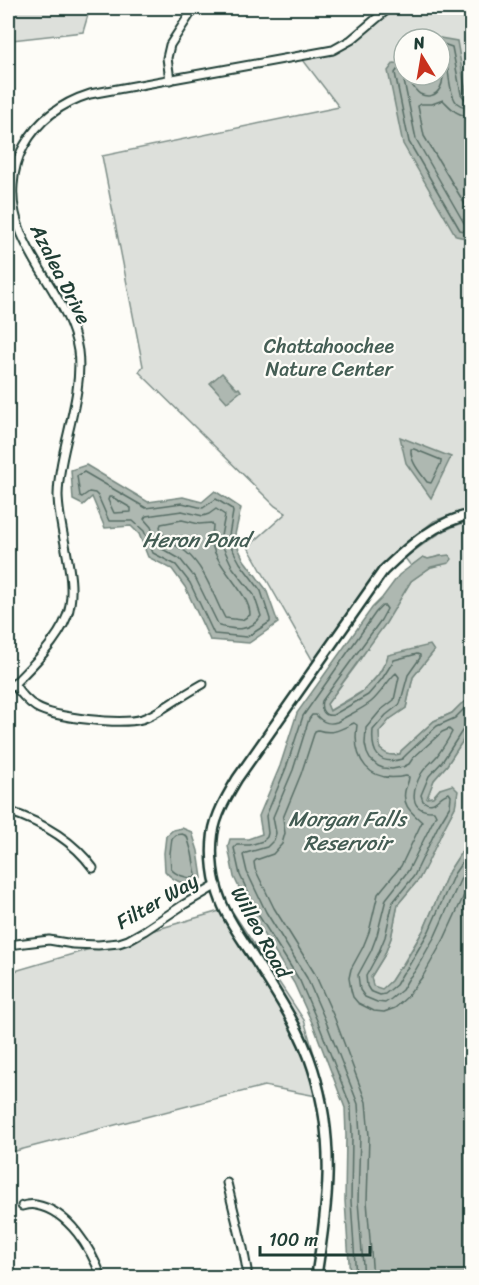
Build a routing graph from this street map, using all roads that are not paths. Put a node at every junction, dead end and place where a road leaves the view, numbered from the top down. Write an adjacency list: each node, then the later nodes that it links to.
1 (194, 8): 3 (street)
2 (389, 8): 3 (street, Azalea Drive)
3 (170, 80): 5 (street, Azalea Drive)
4 (471, 514): 10 (street, Willeo Road)
5 (14, 684): 6 (street); 7 (street, Azalea Drive)
6 (203, 684)
7 (8, 690)
8 (8, 811): 9 (street)
9 (93, 868)
10 (216, 885): 11 (street, Filter Way); 16 (street, Willeo Road)
11 (8, 945)
12 (227, 1183): 15 (street)
13 (22, 1206): 14 (street)
14 (102, 1278)
15 (247, 1278)
16 (316, 1278)

